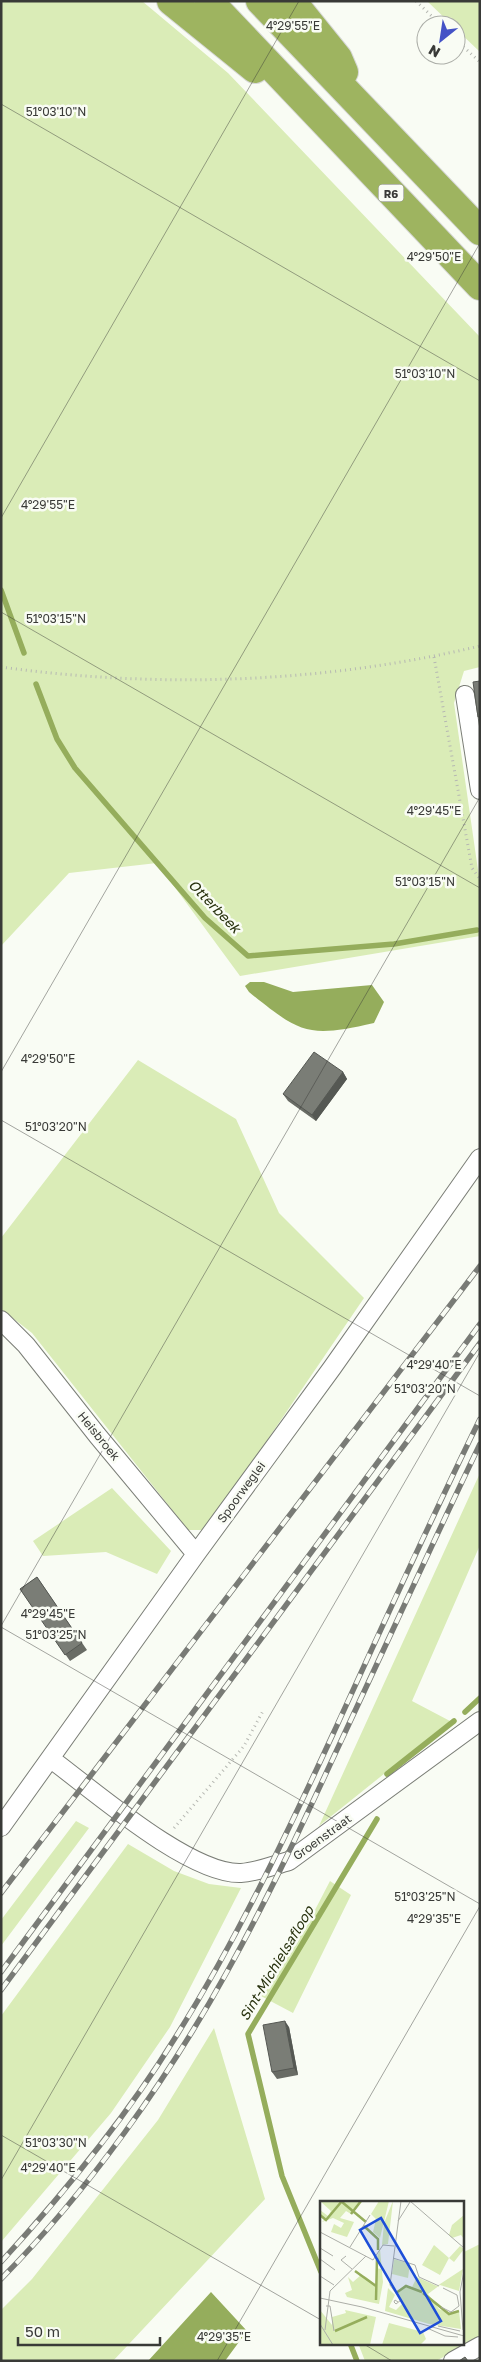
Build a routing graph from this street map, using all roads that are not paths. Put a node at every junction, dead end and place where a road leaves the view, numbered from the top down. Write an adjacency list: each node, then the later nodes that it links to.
1 (171, 1): 5 (highway)
2 (209, 1): 5 (highway, R6)
3 (260, 1): 6 (highway)
4 (292, 1): 6 (highway)
5 (303, 100): 8 (highway, R6)
6 (355, 101): 7 (highway)
7 (480, 232)
8 (480, 286)
9 (465, 695): 10 (street)
10 (477, 751): 11 (street)
11 (480, 790)
12 (480, 1158): 14 (street, Spoorweglei)
13 (1, 1320): 14 (street, Heisbroek)
14 (196, 1554): 16 (street, Spoorweglei)
15 (480, 1721): 16 (street, Groenstraat)
16 (51, 1759): 17 (street, Spoorweglei)
17 (1, 1827)
18 (480, 2346): 19 (street)
19 (453, 2361)

